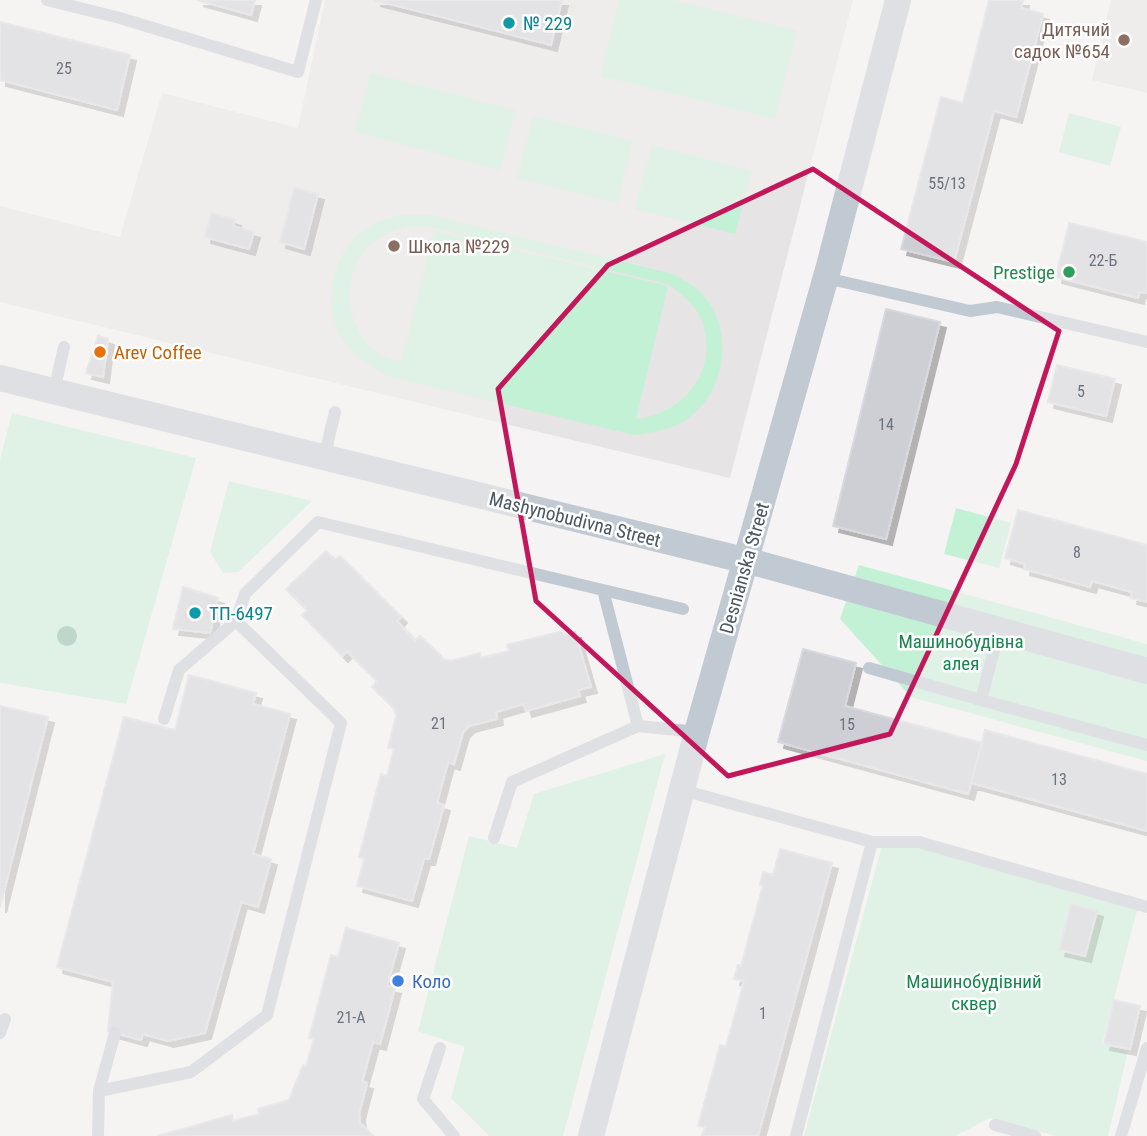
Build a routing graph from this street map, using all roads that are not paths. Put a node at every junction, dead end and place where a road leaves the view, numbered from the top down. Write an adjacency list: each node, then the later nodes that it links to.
1 (47, 0): 2 (lane)
2 (316, 0)
3 (898, 0): 4 (street, Desnianska Street)
4 (826, 278): 5 (lane); 11 (street, Desnianska Street)
5 (1147, 342)
6 (64, 347): 8 (lane)
7 (0, 378): 8 (street, Mashynobudivna Street)
8 (54, 391): 10 (street, Mashynobudivna Street)
9 (335, 412): 10 (lane)
10 (324, 458): 11 (street, Mashynobudivna Street)
11 (745, 561): 15 (street, Mashynobudivna Street); 21 (street, Desnianska Street)
12 (603, 590): 13 (lane); 14 (lane); 20 (lane)
13 (683, 609)
14 (236, 621): 19 (lane); 32 (lane)
15 (999, 631): 17 (street, Mashynobudivna Street); 18 (lane)
16 (869, 668): 18 (lane)
17 (1147, 671)
18 (981, 700): 22 (lane)
19 (164, 719)
20 (638, 726): 21 (lane); 24 (lane)
21 (697, 732): 23 (street, Desnianska Street)
22 (1147, 745)
23 (682, 790): 25 (lane); 36 (street, Desnianska Street)
24 (494, 838)
25 (872, 842): 26 (lane); 37 (lane)
26 (1147, 907)
27 (5, 1019): 28 (lane)
28 (0, 1033)
29 (115, 1033): 32 (lane)
30 (440, 1048): 35 (lane)
31 (1147, 1048): 39 (lane)
32 (99, 1091): 34 (lane)
33 (995, 1125): 38 (lane)
34 (98, 1136)
35 (454, 1136)
36 (591, 1136)
37 (796, 1136)
38 (1035, 1136)
39 (1121, 1136)

